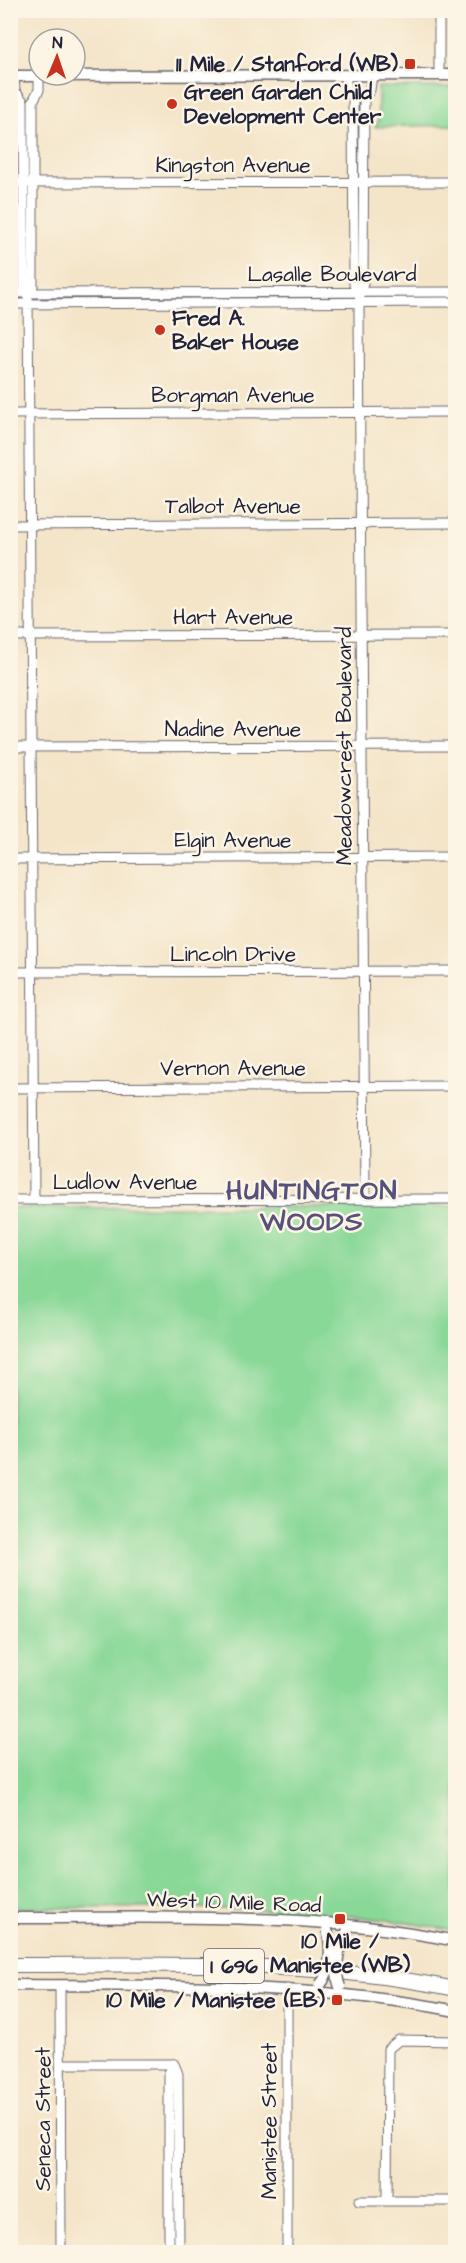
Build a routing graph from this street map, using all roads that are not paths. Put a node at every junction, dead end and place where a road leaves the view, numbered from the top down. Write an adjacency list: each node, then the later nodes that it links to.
1 (439, 10): 4 (street)
2 (345, 75): 3 (main road); 7 (main road); 9 (street, Meadowcrest Boulevard)
3 (372, 75): 4 (main road); 9 (street, Meadowcrest Boulevard)
4 (439, 75): 5 (main road)
5 (456, 75)
6 (12, 76): 10 (street)
7 (87, 76)
8 (39, 87): 10 (street)
9 (358, 98): 11 (street, Meadowcrest Boulevard)
10 (28, 101): 14 (street)
11 (358, 182): 12 (street, Kingston Avenue); 14 (street, Kingston Avenue); 19 (street, Meadowcrest Boulevard)
12 (456, 182)
13 (10, 183): 14 (street, Kingston Avenue)
14 (28, 183): 15 (street)
15 (28, 292): 16 (street, Lasalle Boulevard); 18 (street, Lasalle Boulevard); 23 (street)
16 (208, 292): 19 (street, Lasalle Boulevard); 21 (street)
17 (456, 292): 19 (street, Lasalle Boulevard)
18 (10, 293)
19 (359, 298): 20 (street, Lasalle Boulevard); 21 (street, Lasalle Boulevard); 24 (street, Meadowcrest Boulevard)
20 (456, 302)
21 (208, 303): 23 (street, Lasalle Boulevard)
22 (10, 304): 23 (street, Lasalle Boulevard)
23 (28, 304): 26 (street)
24 (359, 412): 25 (street, Borgman Avenue); 26 (street, Borgman Avenue); 29 (street, Meadowcrest Boulevard)
25 (456, 412)
26 (28, 413): 27 (street, Borgman Avenue); 31 (street)
27 (10, 414)
28 (456, 523): 29 (street, Talbot Avenue)
29 (360, 524): 31 (street, Talbot Avenue); 33 (street, Meadowcrest Boulevard)
30 (10, 525): 31 (street, Talbot Avenue)
31 (30, 525): 35 (street)
32 (456, 634): 33 (street, Hart Avenue)
33 (361, 635): 35 (street, Hart Avenue); 39 (street, Meadowcrest Boulevard)
34 (10, 636): 35 (street, Hart Avenue)
35 (31, 636): 38 (street)
36 (456, 746): 39 (street, Nadine Avenue)
37 (10, 747): 38 (street, Nadine Avenue)
38 (31, 747): 39 (street, Nadine Avenue); 43 (street)
39 (362, 747): 41 (street, Meadowcrest Boulevard)
40 (456, 857): 41 (street, Elgin Avenue)
41 (363, 858): 43 (street, Elgin Avenue); 44 (street, Meadowcrest Boulevard)
42 (10, 859): 43 (street, Elgin Avenue)
43 (32, 859): 47 (street)
44 (363, 971): 45 (street, Lincoln Drive); 47 (street, Lincoln Drive); 48 (street, Meadowcrest Boulevard)
45 (456, 971)
46 (10, 972): 47 (street, Lincoln Drive)
47 (33, 972): 50 (street)
48 (364, 1086): 49 (street, Vernon Avenue); 50 (street, Vernon Avenue); 52 (street, Meadowcrest Boulevard)
49 (456, 1086)
50 (34, 1087): 51 (street, Vernon Avenue); 55 (street)
51 (10, 1088)
52 (365, 1199): 53 (street, Ludlow Avenue); 55 (street, Ludlow Avenue)
53 (456, 1199)
54 (10, 1200): 55 (street, Ludlow Avenue)
55 (34, 1200)
56 (10, 1918): 57 (main road, West 10 Mile Road)
57 (325, 1927): 58 (main road, West 10 Mile Road); 63 (main road, bridge)
58 (359, 1927): 59 (main road, West 10 Mile Road); 66 (main road, bridge)
59 (456, 1941)
60 (10, 1965): 65 (highway, I 696)
61 (10, 1985): 62 (main road)
62 (60, 1986): 64 (main road); 69 (street, Seneca Street)
63 (314, 1987): 64 (main road); 66 (main road)
64 (287, 1989): 77 (street, Manistee Street)
65 (456, 1989)
66 (344, 1990): 67 (main road)
67 (456, 2011)
68 (456, 2041): 72 (street)
69 (61, 2064): 70 (street); 74 (street, Seneca Street)
70 (174, 2064): 75 (street); 76 (street)
71 (359, 2200): 72 (street)
72 (387, 2201): 73 (street)
73 (456, 2201)
74 (61, 2253)
75 (169, 2253)
76 (179, 2253)
77 (287, 2253)

